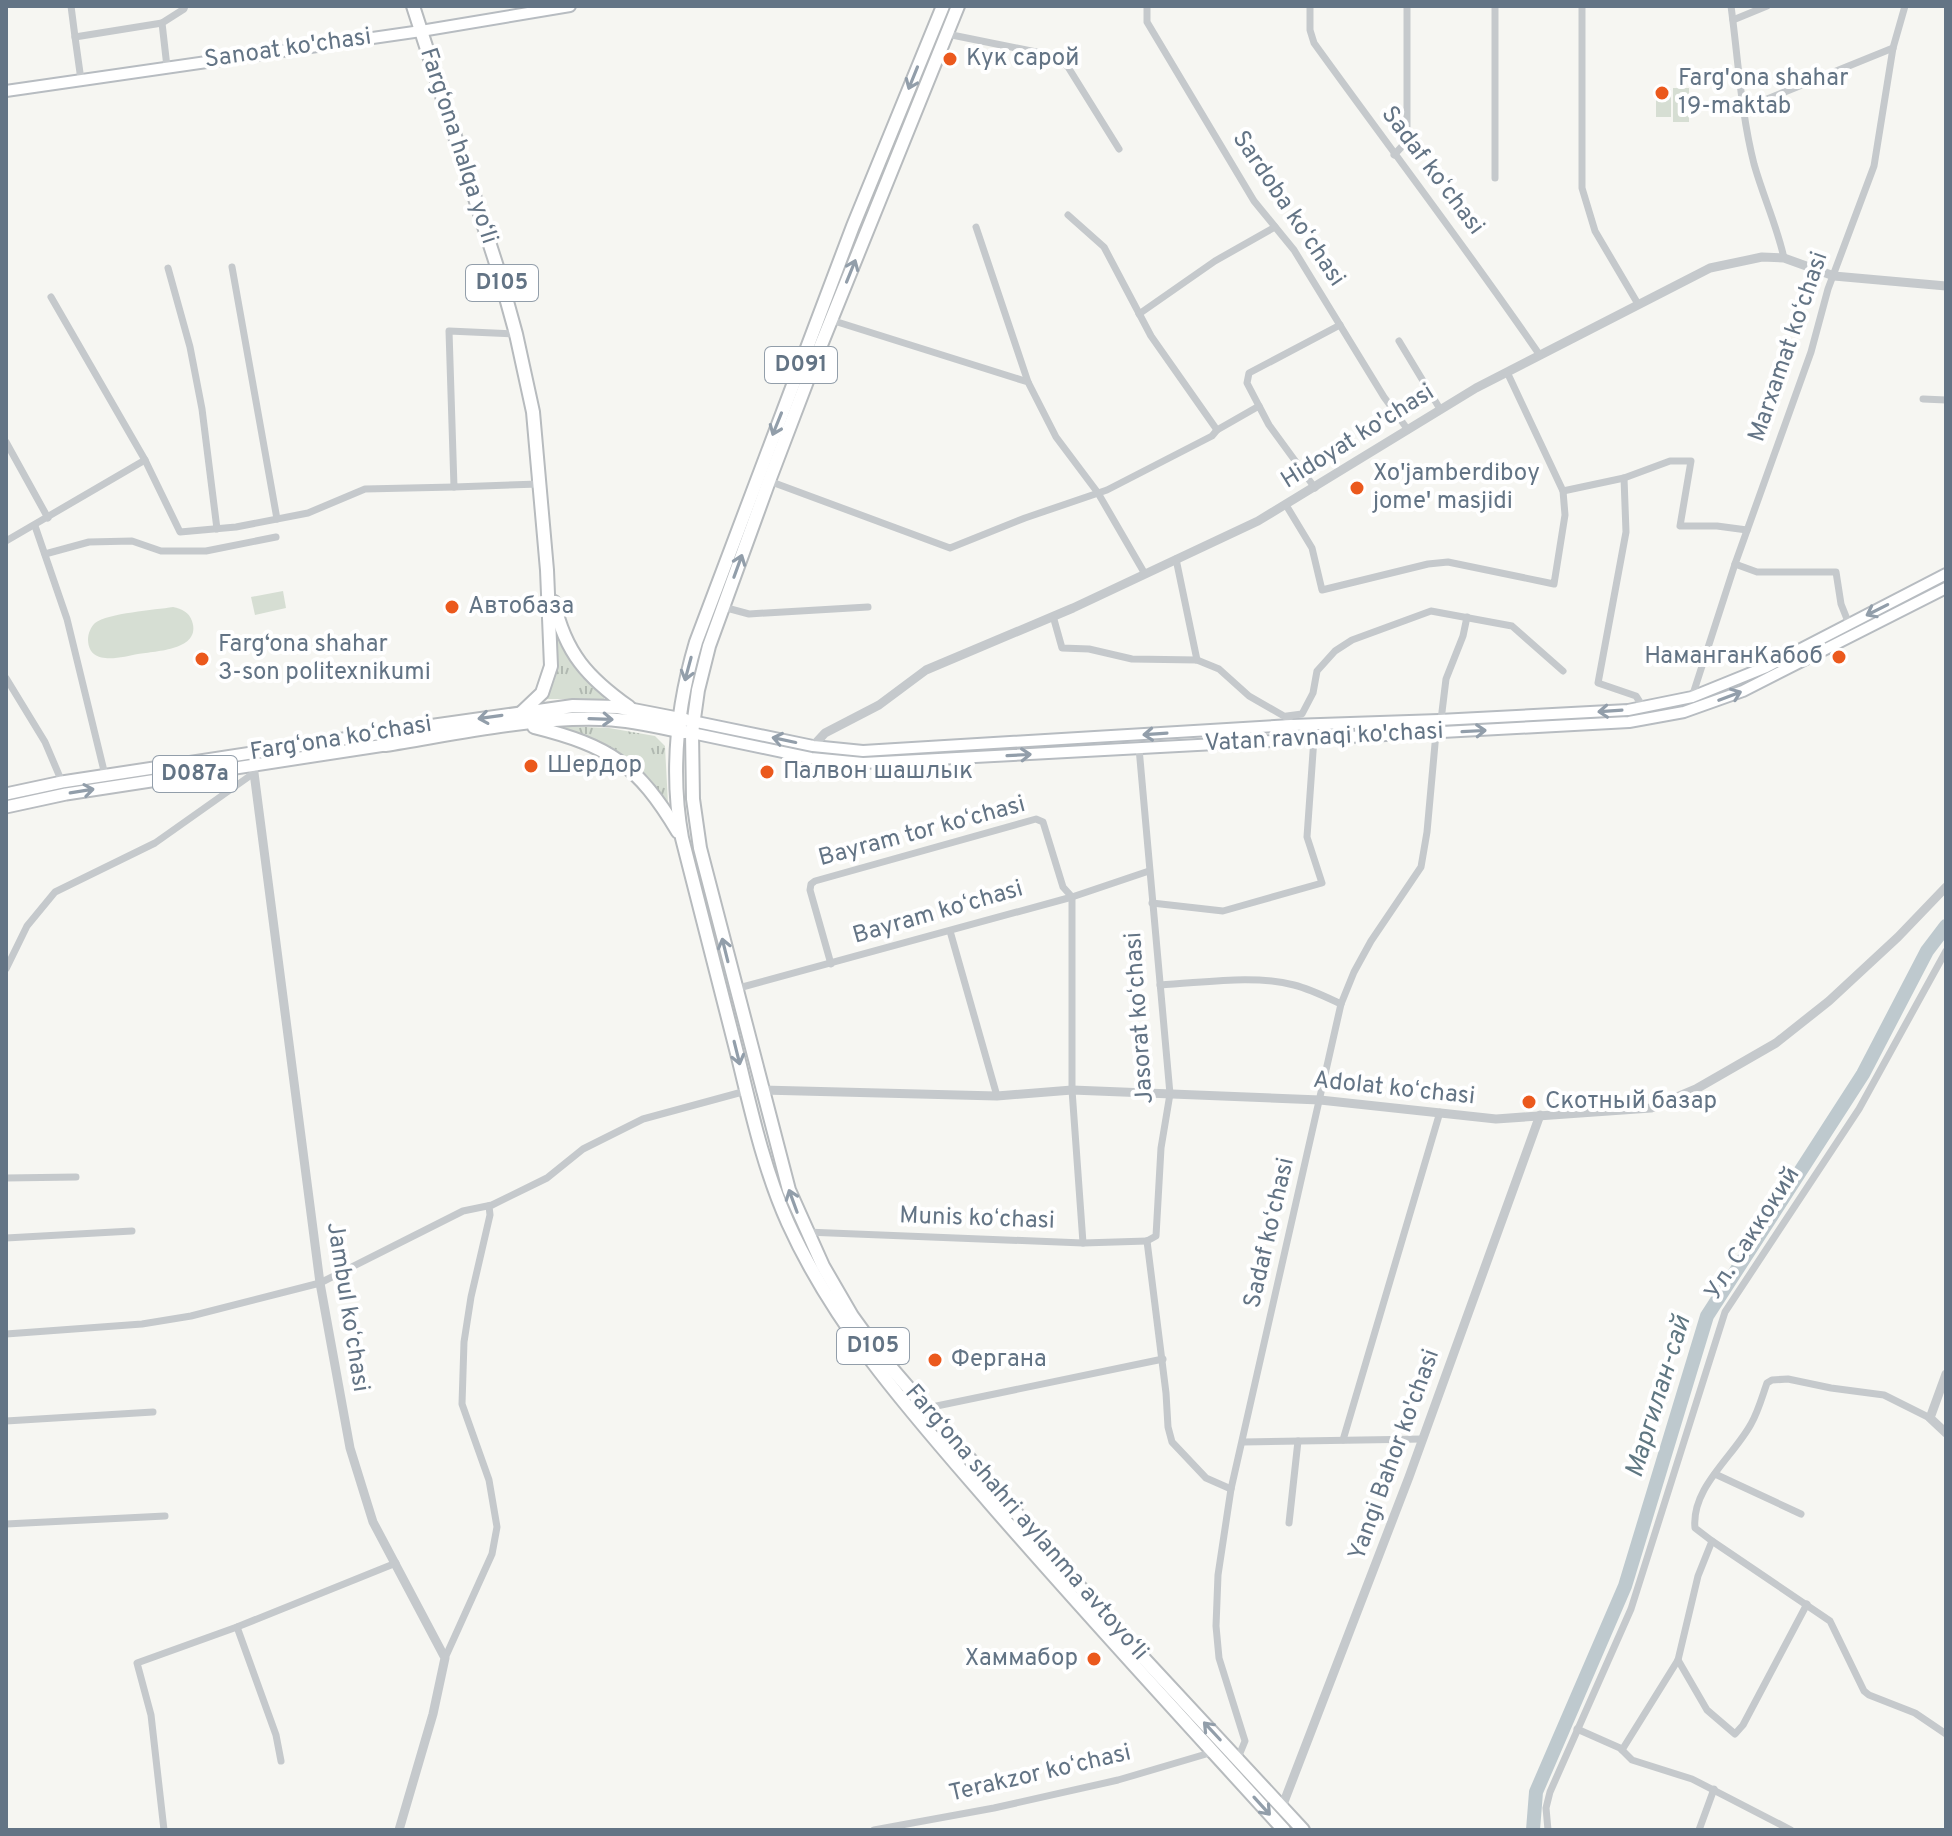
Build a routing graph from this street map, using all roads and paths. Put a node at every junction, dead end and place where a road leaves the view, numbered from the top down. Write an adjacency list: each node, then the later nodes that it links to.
1 (71, 6): 19 (street)
2 (185, 6): 16 (street)
3 (413, 6): 17 (highway, Farg‘ona halqa yo‘li / D105)
4 (570, 6): 17 (main road, Sanoat ko'chasi)
5 (943, 6): 91 (highway, D091, one-way to 91)
6 (958, 6): 18 (highway, D091)
7 (1147, 6): 30 (street, Sardoba koʻchasi)
8 (1310, 6): 26 (street, Sadaf koʻchasi)
9 (1407, 6): 26 (street)
10 (1495, 6): 27 (street)
11 (1582, 6): 37 (street)
12 (1731, 6): 15 (street)
13 (1767, 6): 15 (street)
14 (1905, 6): 20 (street, Marxamat koʻchasi)
15 (1733, 20): 24 (street)
16 (162, 23): 19 (street); 21 (street)
17 (421, 31): 21 (main road, Sanoat ko'chasi); 41 (highway, Farg‘ona halqa yo‘li / D105)
18 (947, 34): 25 (street); 39 (highway, D091, one-way to 18)
19 (75, 37): 22 (street)
20 (1893, 48): 24 (street); 34 (street, Marxamat koʻchasi)
21 (167, 67): 22 (main road, Sanoat ko'chasi)
22 (81, 80): 23 (main road, Sanoat ko'chasi)
23 (6, 91)
24 (1745, 108): 31 (street)
25 (1119, 149)
26 (1394, 155): 43 (street, Sadaf koʻchasi)
27 (1495, 178)
28 (1068, 215): 38 (street)
29 (976, 227): 45 (street)
30 (1275, 227): 38 (street); 40 (street, Sardoba koʻchasi)
31 (1784, 258): 34 (street, Hidoyat ko'chasi); 37 (street, Hidoyat ko'chasi)
32 (232, 267): 63 (street)
33 (168, 268): 65 (street)
34 (1834, 276): 35 (street, Hidoyat ko'chasi); 66 (street, Marxamat koʻchasi)
35 (1946, 286)
36 (51, 297): 53 (street)
37 (1638, 304): 43 (street, Hidoyat ko'chasi)
38 (1139, 314): 50 (street)
39 (831, 320): 45 (street); 55 (highway, D091)
40 (1340, 325): 48 (street); 51 (street, Sardoba koʻchasi)
41 (516, 334): 56 (highway, Farg‘ona halqa yo‘li / D105); 57 (street)
42 (1399, 341): 49 (street)
43 (1539, 354): 44 (street, Hidoyat ko'chasi)
44 (1507, 372): 49 (street, Hidoyat ko'chasi); 59 (street)
45 (1028, 382): 60 (street)
46 (1923, 399): 47 (street)
47 (1946, 400)
48 (1259, 406): 50 (street); 58 (street)
49 (1440, 409): 51 (street, Hidoyat ko'chasi)
50 (1217, 430): 60 (street)
51 (1408, 430): 58 (street, Hidoyat ko'chasi)
52 (6, 442): 62 (street)
53 (145, 460): 62 (street); 65 (street)
54 (1624, 478): 59 (street); 66 (street); 85 (street)
55 (769, 481): 60 (street); 76 (highway, D091, one-way to 55)
56 (539, 484): 57 (street); 72 (highway, Farg‘ona halqa yo‘li / D105)
57 (454, 487): 63 (street)
58 (1315, 488): 61 (street, Hidoyat ko'chasi)
59 (1563, 491): 61 (street)
60 (1098, 493): 73 (street)
61 (1286, 505): 70 (street, Hidoyat ko'chasi)
62 (48, 518): 64 (street)
63 (277, 519): 65 (street)
64 (35, 526): 68 (street); 69 (street)
65 (217, 529)
66 (1747, 530): 71 (street, Marxamat koʻchasi)
67 (276, 537): 69 (street)
68 (6, 541)
69 (45, 554): 100 (street)
70 (1176, 559): 73 (street, Hidoyat ko'chasi); 81 (street)
71 (1735, 564): 80 (street); 84 (street, Marxamat koʻchasi)
72 (547, 570): 86 (highway, D105); 87 (highway, D105)
73 (1145, 574): 78 (street, Hidoyat ko'chasi)
74 (1946, 574): 80 (main road, Vatan ravnaqi ko'chasi, one-way to 80)
75 (1946, 588): 93 (main road, Vatan ravnaqi ko'chasi, one-way to 75)
76 (723, 607): 77 (street); 92 (highway, D091)
77 (868, 607)
78 (1053, 616): 81 (street); 97 (street, Hidoyat ko'chasi)
79 (1467, 617): 82 (street); 88 (street); 89 (street)
80 (1849, 624): 84 (main road, Vatan ravnaqi ko'chasi)
81 (1197, 660): 88 (street)
82 (1563, 671)
83 (6, 678): 101 (street)
84 (1692, 697): 85 (main road, Vatan ravnaqi ko'chasi)
85 (1643, 707): 89 (main road, Vatan ravnaqi ko'chasi, one-way to 89)
86 (632, 709): 87 (highway, Fargʻona koʻchasi / D105); 91 (highway, Fargʻona koʻchasi / D105)
87 (523, 718): 91 (highway, Fargʻona koʻchasi / D105, one-way to 91); 96 (highway, Fargʻona koʻchasi / D105); 104 (highway, D105)
88 (1289, 720): 90 (main road, Vatan ravnaqi ko'chasi); 97 (main road, Vatan ravnaqi ko'chasi, one-way to 97)
89 (1441, 720): 90 (main road, Vatan ravnaqi ko'chasi)
90 (1413, 721): 94 (main road)
91 (678, 724): 92 (highway, Vatan ravnaqi ko'chasi); 104 (highway, Farg‘ona shahri aylanma avtoyo‘li / D105)
92 (692, 727): 97 (main road, Vatan ravnaqi ko'chasi, one-way to 92); 98 (main road, Vatan ravnaqi ko'chasi, one-way to 98); 114 (highway, Farg‘ona shahri aylanma avtoyo‘li / D105, one-way to 92)
93 (1436, 733): 94 (main road, Vatan ravnaqi ko'chasi); 115 (street, Sadaf koʻchasi)
94 (1414, 734): 95 (main road, Vatan ravnaqi ko'chasi)
95 (1314, 738): 98 (main road, Vatan ravnaqi ko'chasi); 108 (street)
96 (384, 739): 99 (main road, Fargʻona koʻchasi / D087a); 100 (main road, Fargʻona koʻchasi / D087a)
97 (813, 746)
98 (1139, 748): 105 (street, Jasorat koʻchasi)
99 (254, 769): 103 (main road, Fargʻona koʻchasi / D087a, one-way to 99); 112 (street); 132 (street, Jambul koʻchasi)
100 (105, 775): 101 (main road, Fargʻona koʻchasi / D087a)
101 (62, 782): 102 (main road, Fargʻona koʻchasi / D087a)
102 (7, 790)
103 (6, 807)
104 (682, 838): 118 (highway, Farg‘ona shahri aylanma avtoyo‘li / D105, one-way to 118)
105 (1149, 871): 107 (street, Bayram koʻchasi); 108 (street, Jasorat koʻchasi)
106 (1946, 887): 123 (street, Adolat koʻchasi)
107 (1072, 897): 109 (street, Bayram koʻchasi); 111 (street, Bayram tor koʻchasi); 117 (street, Bayram tor koʻchasi)
108 (1152, 903): 113 (street, Jasorat koʻchasi)
109 (950, 931): 111 (street, Bayram koʻchasi); 120 (street)
110 (1946, 951): 159 (street, Ул. Саккокий)
111 (831, 964): 114 (street, Bayram koʻchasi)
112 (6, 969)
113 (1160, 985): 115 (street); 119 (street, Jasorat koʻchasi)
114 (735, 989): 116 (highway, Farg‘ona shahri aylanma avtoyo‘li / D105)
115 (1341, 1004): 121 (street, Sadaf koʻchasi)
116 (761, 1090): 120 (street, Adolat koʻchasi); 128 (highway, Farg‘ona shahri aylanma avtoyo‘li / D105, one-way to 116)
117 (1072, 1090): 119 (street, Adolat koʻchasi); 120 (street, Adolat koʻchasi); 131 (street, Bayram tor koʻchasi)
118 (746, 1091): 126 (street); 152 (highway, Farg‘ona shahri aylanma avtoyo‘li / D105)
119 (1170, 1094): 121 (street, Adolat koʻchasi); 130 (street, Jasorat koʻchasi)
120 (997, 1096)
121 (1320, 1100): 122 (street, Adolat koʻchasi); 144 (street, Sadaf koʻchasi)
122 (1440, 1112): 123 (street, Adolat koʻchasi); 142 (street)
123 (1540, 1115): 141 (street, Yangi Bahor ko'chasi)
124 (76, 1177): 125 (street)
125 (6, 1178)
126 (489, 1206): 132 (street); 157 (street)
127 (132, 1231): 129 (street)
128 (806, 1232): 131 (street, Munis koʻchasi); 136 (highway, Farg‘ona shahri aylanma avtoyo‘li / D105)
129 (6, 1238)
130 (1147, 1241): 131 (street, Munis koʻchasi); 134 (street, Jasorat koʻchasi)
131 (1083, 1243)
132 (320, 1283): 133 (street); 154 (street, Jambul koʻchasi)
133 (6, 1334)
134 (1163, 1359): 136 (street); 146 (street, Jasorat koʻchasi)
135 (1946, 1374): 138 (street)
136 (927, 1408): 151 (highway, Farg‘ona shahri aylanma avtoyo‘li / D105)
137 (153, 1412): 139 (street)
138 (1930, 1418): 140 (street); 145 (street)
139 (6, 1421)
140 (1946, 1433)
141 (1422, 1439): 142 (street); 166 (street, Yangi Bahor ko'chasi)
142 (1343, 1440): 143 (street)
143 (1298, 1441): 144 (street); 149 (street)
144 (1243, 1442): 146 (street, Sadaf koʻchasi)
145 (1715, 1474): 147 (street); 153 (street)
146 (1231, 1489): 163 (street, Sadaf koʻchasi)
147 (1801, 1514)
148 (165, 1516): 150 (street)
149 (1289, 1523)
150 (6, 1524)
151 (1031, 1529): 152 (highway); 163 (highway, Farg‘ona shahri aylanma avtoyo‘li / D105, one-way to 151)
152 (1021, 1539): 162 (highway, Farg‘ona shahri aylanma avtoyo‘li / D105)
153 (1712, 1541): 155 (street); 158 (street)
154 (396, 1563): 156 (street); 157 (street, Jambul koʻchasi)
155 (1807, 1604): 158 (street); 160 (street)
156 (237, 1627): 164 (street); 167 (street)
157 (445, 1658): 168 (street)
158 (1678, 1660): 161 (street)
159 (1577, 1729): 161 (street); 172 (street, Ул. Саккокий)
160 (1946, 1734)
161 (1622, 1750): 165 (street)
162 (1213, 1752): 169 (street, Terakzor koʻchasi); 170 (highway, Farg‘ona shahri aylanma avtoyo‘li / D105, one-way to 170)
163 (1238, 1758): 166 (highway, Farg‘ona shahri aylanma avtoyo‘li / D105)
164 (281, 1761)
165 (1714, 1789): 173 (street); 174 (street)
166 (1282, 1807): 171 (highway, Farg‘ona shahri aylanma avtoyo‘li / D105)
167 (164, 1830)
168 (399, 1830)
169 (874, 1830)
170 (1284, 1830)
171 (1303, 1830)
172 (1548, 1830)
173 (1699, 1830)
174 (1791, 1830)

